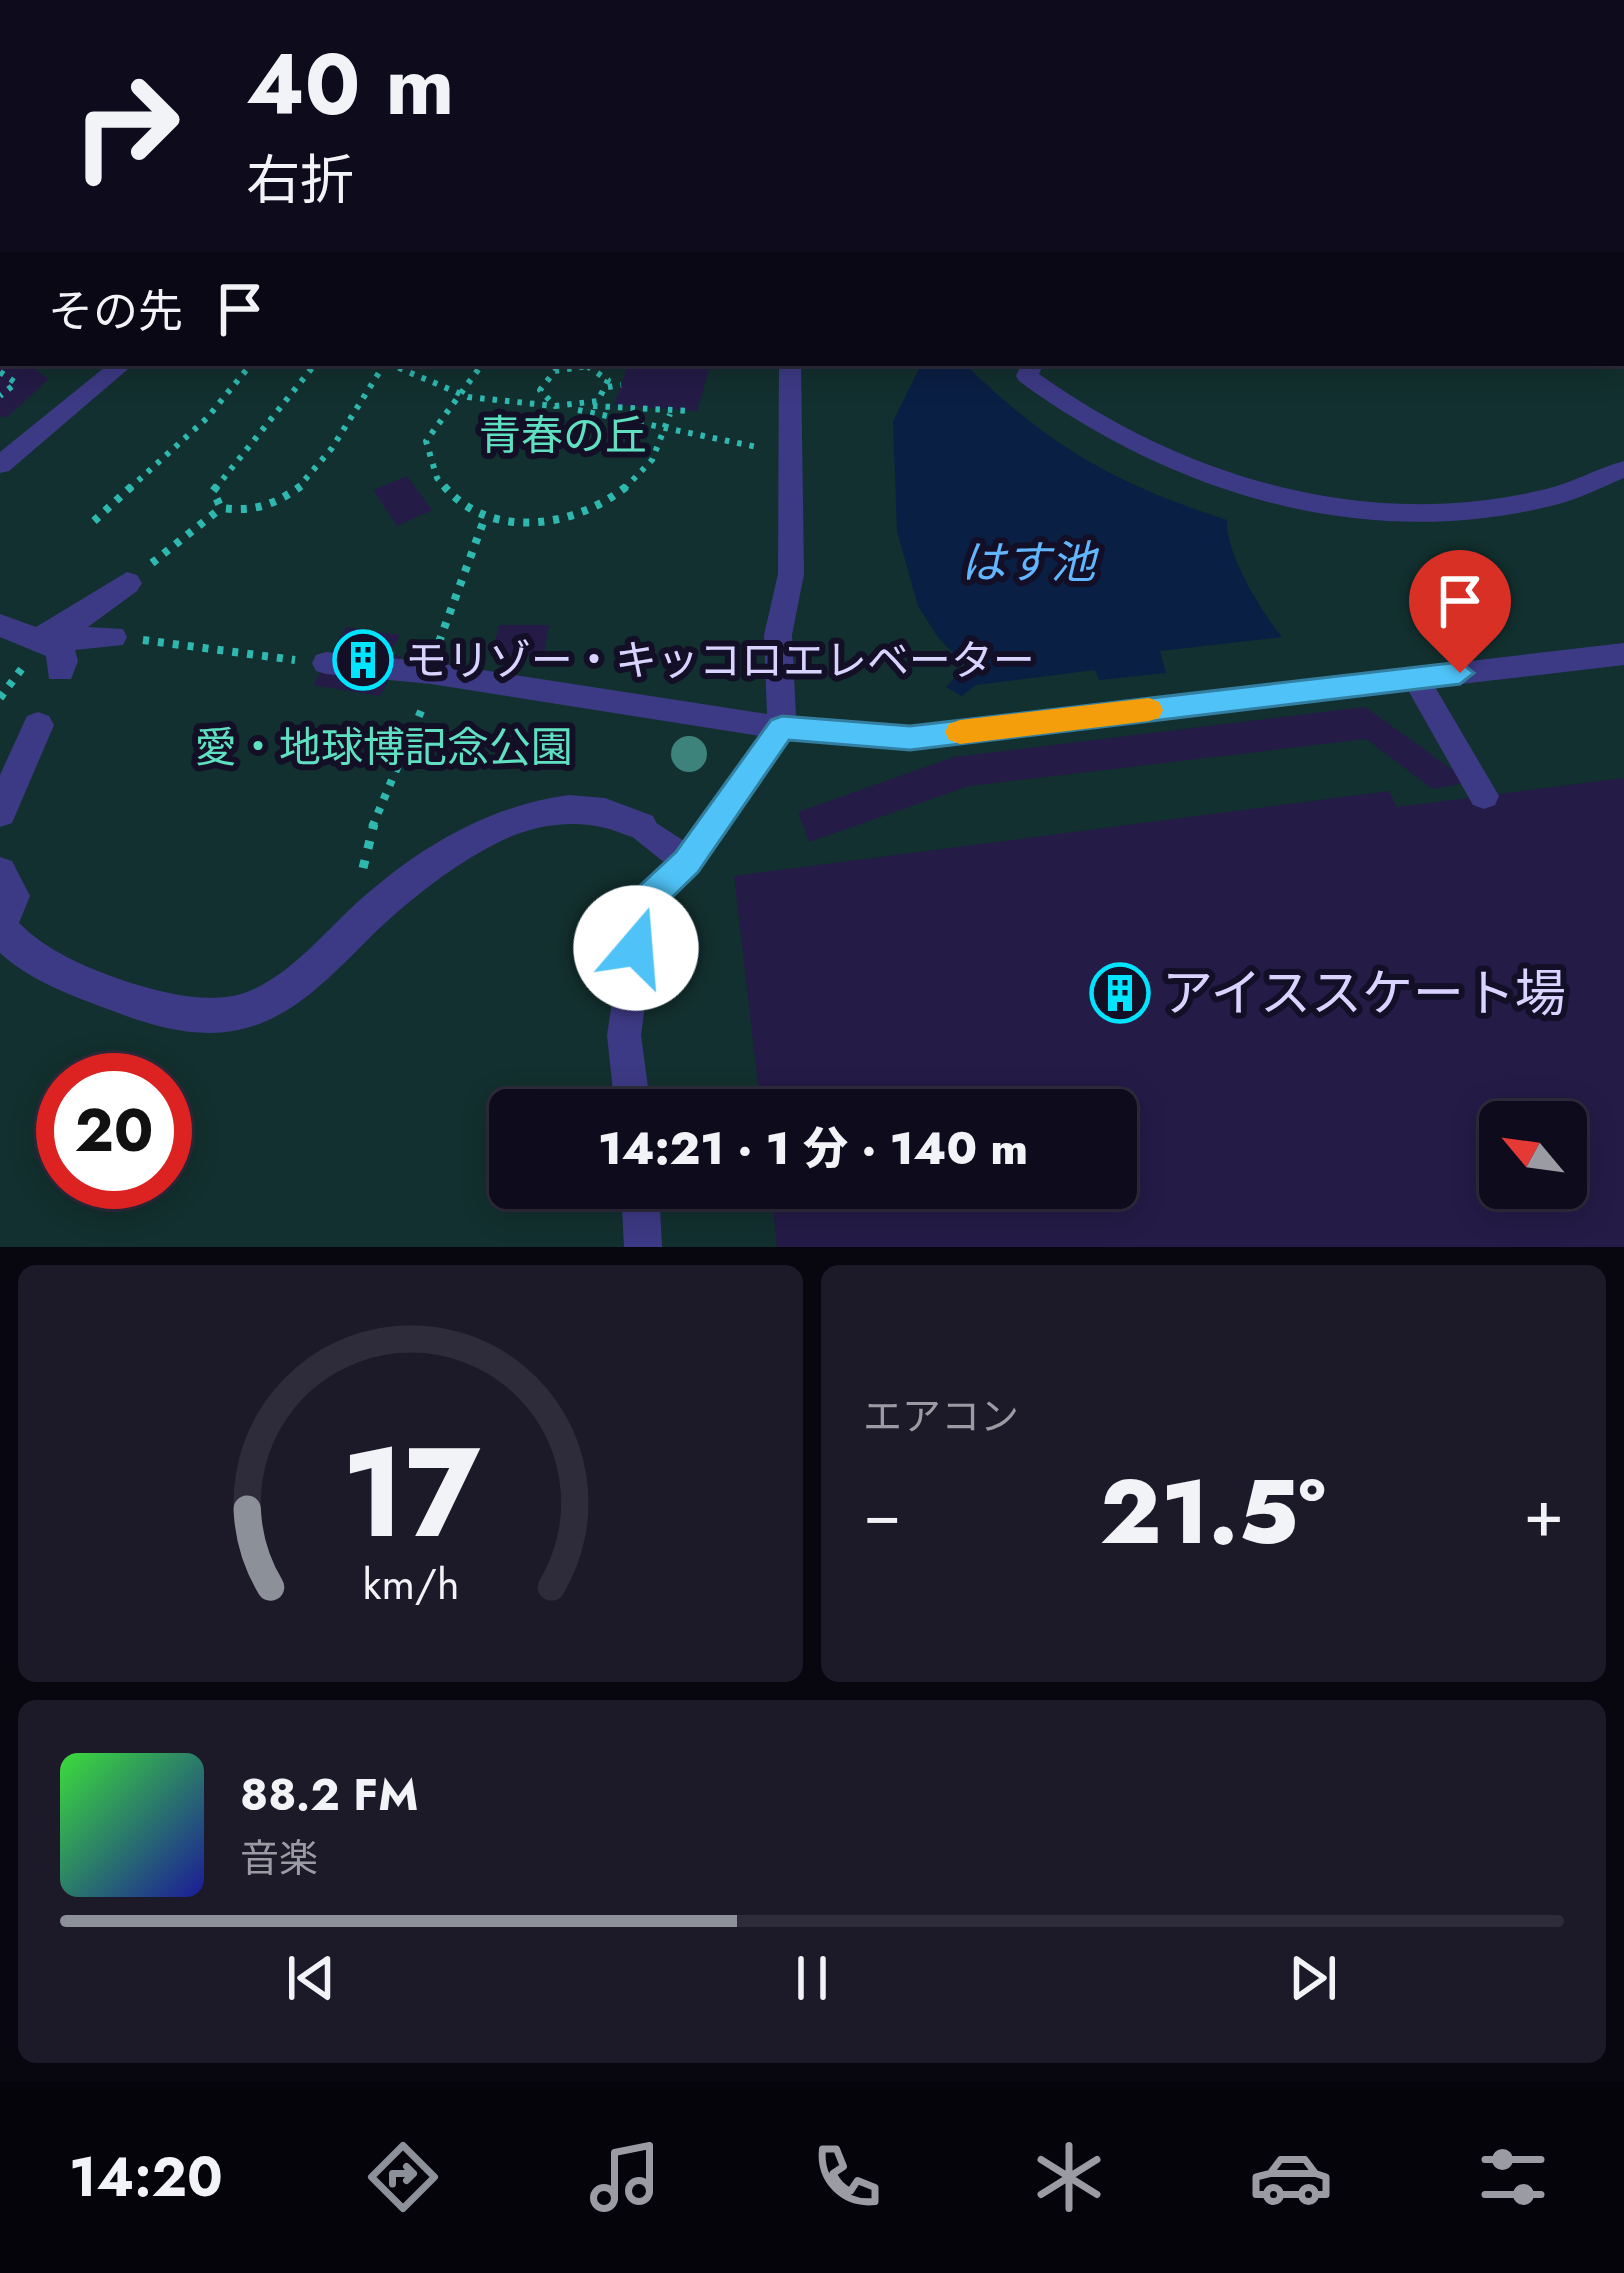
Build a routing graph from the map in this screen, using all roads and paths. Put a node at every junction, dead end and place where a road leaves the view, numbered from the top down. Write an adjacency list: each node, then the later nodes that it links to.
1 (120, 366): 22 (lane)
2 (250, 366): 26 (path)
3 (314, 366): 24 (path)
4 (384, 366): 24 (path)
5 (397, 366): 14 (path)
6 (481, 366): 14 (path)
7 (567, 366): 17 (path)
8 (577, 366): 13 (path)
9 (790, 366): 38 (lane)
10 (1032, 366): 23 (lane)
11 (0, 372): 15 (path)
12 (621, 385): 13 (path)
13 (608, 387): 16 (path)
14 (458, 395): 17 (path); 25 (path)
15 (0, 396)
16 (588, 406): 17 (path); 18 (path)
17 (561, 408): 20 (path)
18 (691, 411)
19 (670, 414): 20 (path)
20 (663, 426): 21 (path); 25 (path)
21 (760, 447)
22 (0, 465)
23 (1624, 469)
24 (221, 508): 27 (path)
25 (484, 520): 29 (path)
26 (94, 521)
27 (127, 583): 31 (street)
28 (0, 625): 31 (street)
29 (442, 632)
30 (112, 637): 31 (street); 33 (path)
31 (38, 640): 34 (street)
32 (1624, 654): 35 (lane)
33 (326, 663): 38 (lane)
34 (60, 670)
35 (1415, 678): 38 (lane); 39 (lane)
36 (421, 716): 44 (path)
37 (38, 725): 40 (street)
38 (782, 728): 42 (lane)
39 (1484, 796)
40 (0, 813)
41 (640, 826): 42 (lane); 44 (street)
42 (687, 862): 46 (lane)
43 (0, 873): 45 (street)
44 (376, 908): 45 (street)
45 (0, 927)
46 (630, 1089)
47 (641, 1209): 48 (lane)
48 (643, 1247)

